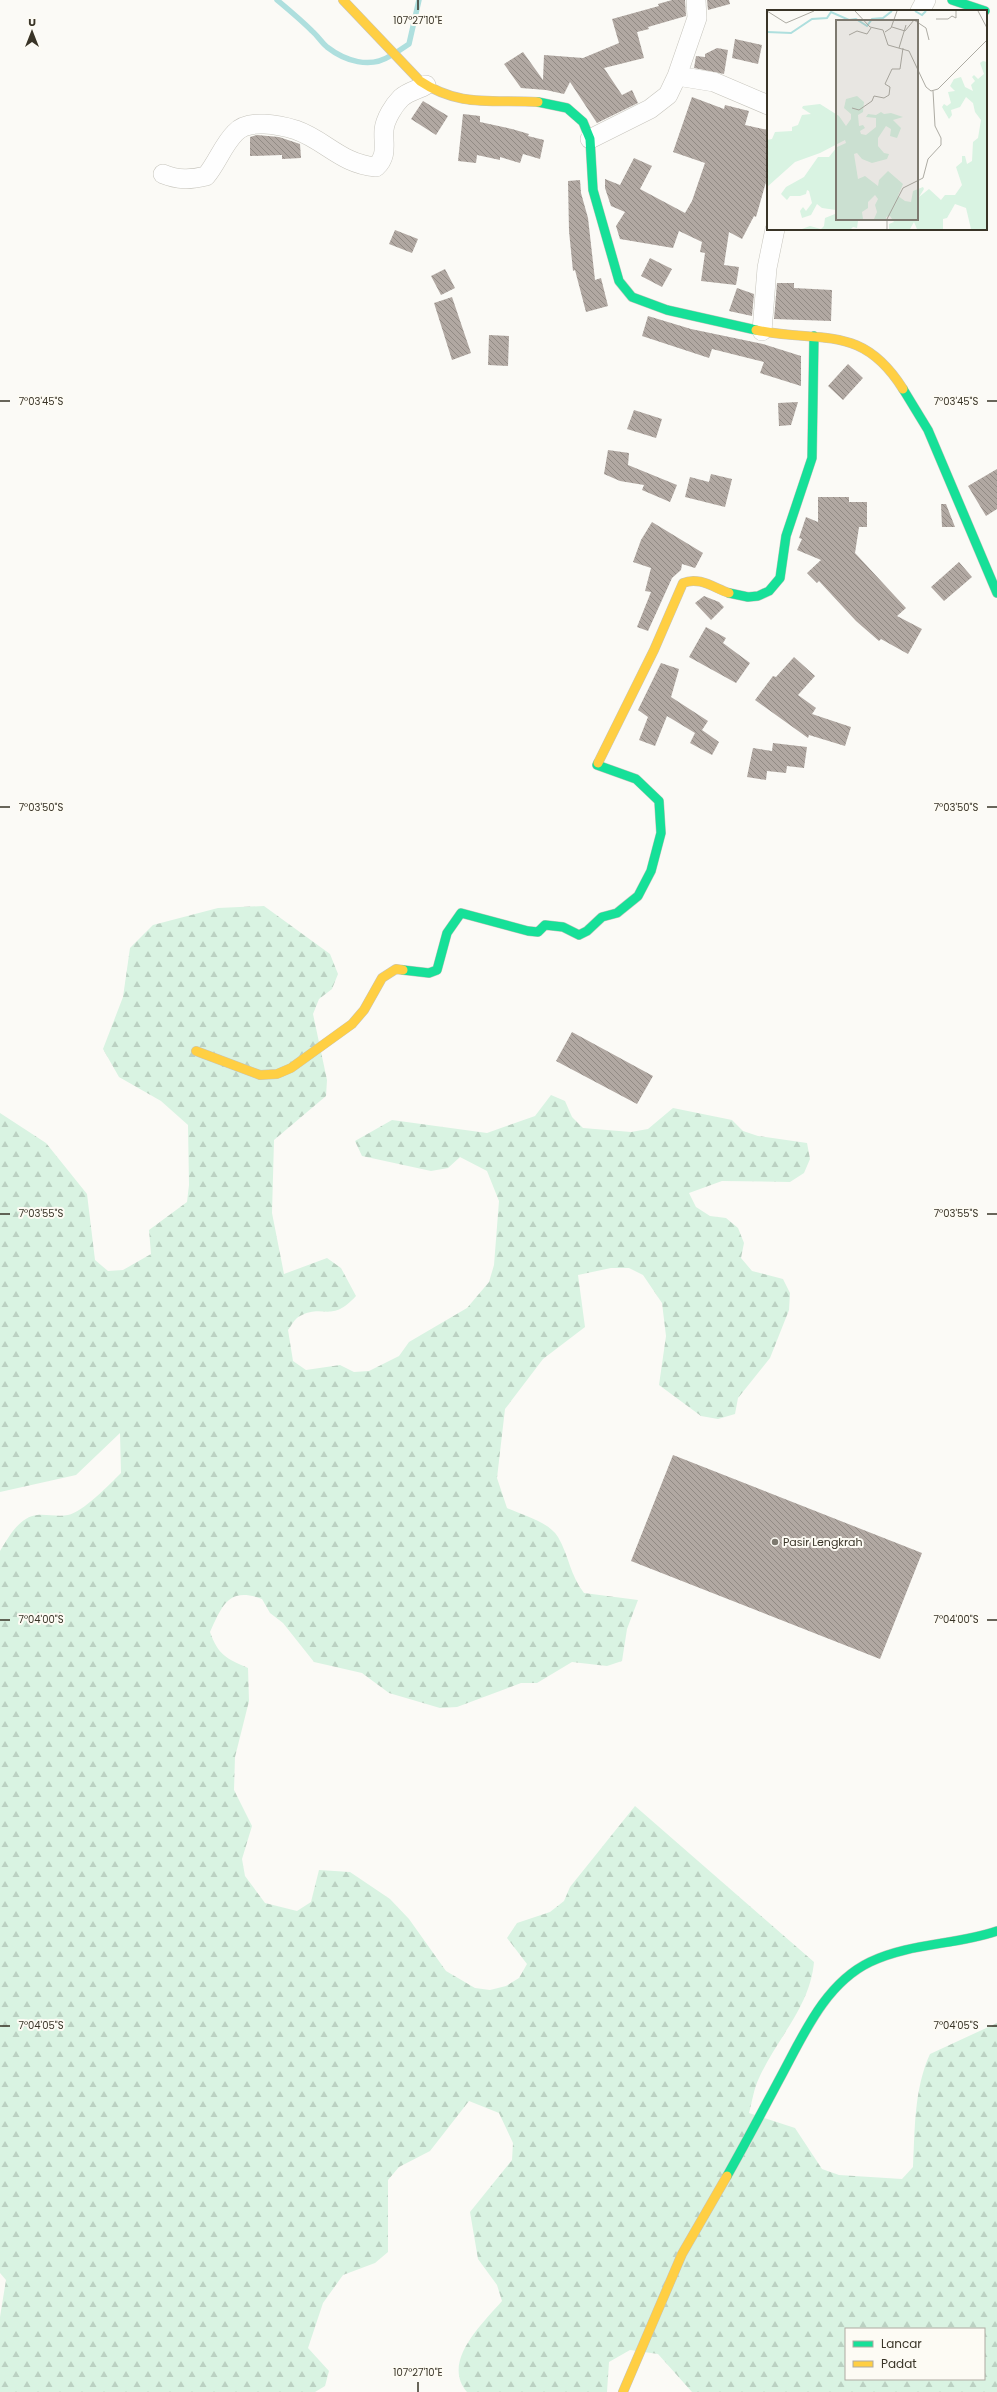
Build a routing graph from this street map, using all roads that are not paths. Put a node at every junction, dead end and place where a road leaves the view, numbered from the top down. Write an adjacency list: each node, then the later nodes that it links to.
1 (343, 0): 10 (street)
2 (696, 0): 9 (street)
3 (926, 0): 5 (street)
4 (952, 0): 6 (street)
5 (921, 10)
6 (983, 10)
7 (987, 11): 8 (street)
8 (997, 14)
9 (677, 76): 11 (street); 12 (street)
10 (426, 85): 12 (street); 13 (street)
11 (767, 105)
12 (590, 139): 15 (street)
13 (163, 174)
14 (775, 230): 15 (street)
15 (762, 331): 16 (street)
16 (814, 336): 17 (street); 18 (street)
17 (997, 593)
18 (196, 1051)
19 (997, 1931): 20 (street)
20 (623, 2392)

